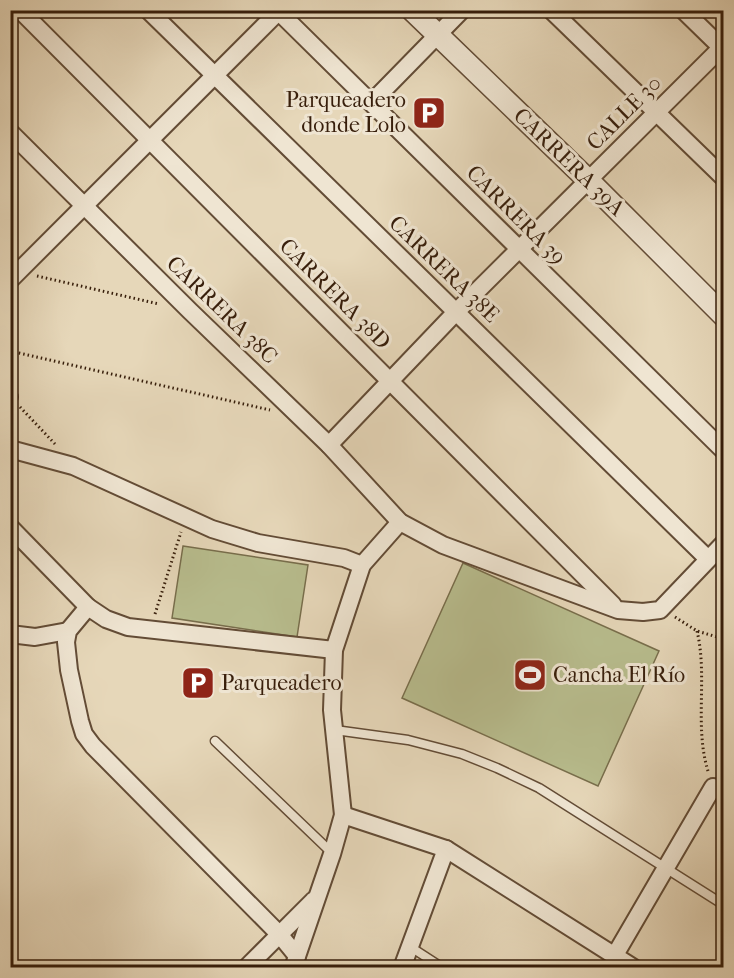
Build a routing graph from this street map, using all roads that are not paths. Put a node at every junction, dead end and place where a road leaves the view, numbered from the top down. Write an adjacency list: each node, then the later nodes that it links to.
1 (20, 10): 14 (street, CARRERA 38D)
2 (148, 10): 10 (street, CARRERA 38E)
3 (412, 10): 8 (street, CARRERA 39A)
4 (462, 10): 8 (street)
5 (551, 10): 12 (street)
6 (683, 10): 9 (street)
7 (278, 11): 10 (street); 11 (street, CARRERA 39)
8 (438, 35): 11 (street); 16 (street, CARRERA 39A)
9 (723, 47): 12 (street, CALLE 30)
10 (214, 76): 14 (street); 20 (street, CARRERA 38E)
11 (372, 102): 18 (street, CARRERA 39)
12 (657, 112): 15 (street); 16 (street, CALLE 30)
13 (10, 132): 17 (street, CARRERA 38C)
14 (150, 140): 17 (street); 22 (street, CARRERA 38D)
15 (723, 178)
16 (588, 180): 18 (street, CALLE 30); 21 (street, CARRERA 39A)
17 (85, 207): 19 (street); 23 (street, CARRERA 38C)
18 (518, 250): 20 (street, CALLE 30); 25 (street, CARRERA 39)
19 (13, 272)
20 (456, 312): 22 (street, CALLE 30); 29 (street, CARRERA 38E)
21 (723, 316)
22 (390, 381): 23 (street, CALLE 30); 32 (street, CARRERA 38D)
23 (329, 445): 26 (street, CARRERA 38C)
24 (10, 449): 30 (street)
25 (723, 451)
26 (400, 522): 30 (street); 32 (street, CARRERA 38C)
27 (10, 527): 31 (street)
28 (723, 543): 29 (street)
29 (708, 559): 32 (street, CARRERA 38C)
30 (362, 565): 35 (street)
31 (88, 607): 33 (street); 35 (street)
32 (618, 610)
33 (68, 631): 34 (street); 45 (street)
34 (10, 634)
35 (334, 650): 36 (street)
36 (335, 729): 39 (street); 42 (lane)
37 (216, 741): 41 (lane)
38 (718, 791): 42 (street)
39 (343, 815): 40 (street); 41 (street)
40 (446, 849): 46 (street); 47 (street)
41 (332, 854): 43 (street)
42 (667, 869): 44 (lane); 47 (street)
43 (316, 897): 45 (street); 48 (street)
44 (723, 905)
45 (279, 934): 48 (street); 49 (street)
46 (409, 946): 50 (street); 51 (lane)
47 (615, 956): 52 (street)
48 (295, 962)
49 (246, 968)
50 (402, 968)
51 (443, 968)
52 (634, 968)

